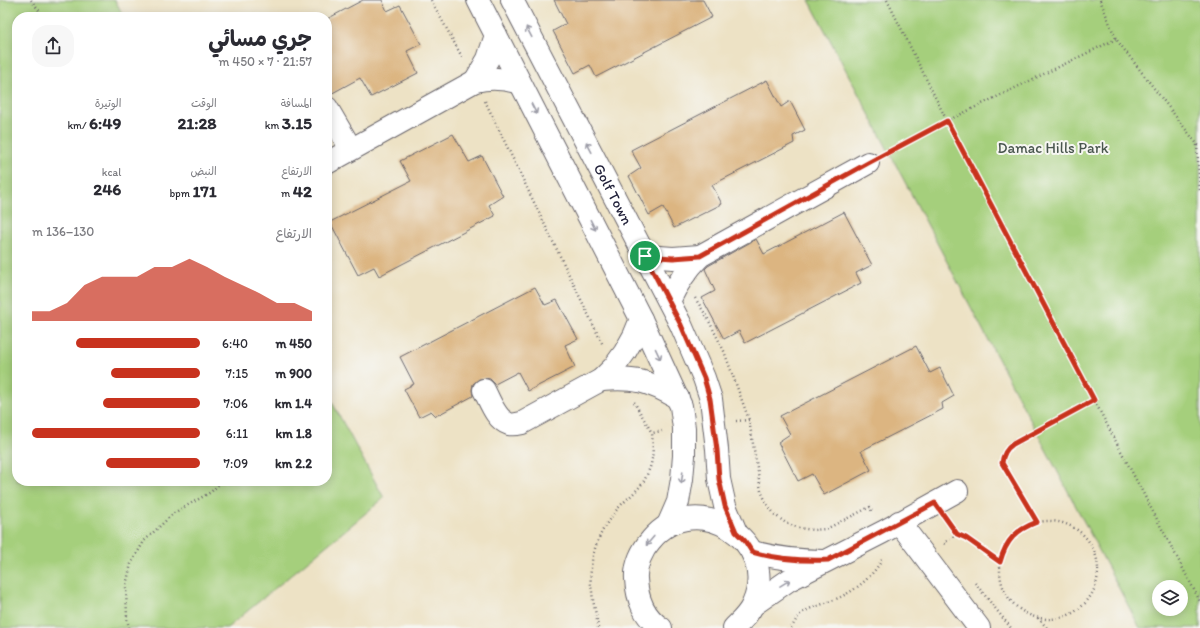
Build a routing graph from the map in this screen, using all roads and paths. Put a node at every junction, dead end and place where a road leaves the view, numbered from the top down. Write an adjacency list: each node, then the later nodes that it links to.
1 (31, 0): 7 (path)
2 (431, 0): 10 (path)
3 (478, 0): 8 (street, Golf Town)
4 (512, 0): 20 (street, Golf Town, one-way to 4)
5 (887, 0): 13 (path)
6 (1100, 0): 9 (path)
7 (40, 12)
8 (496, 35): 10 (street); 11 (street, Golf Town)
9 (1116, 39): 13 (path); 14 (path)
10 (475, 81): 11 (street); 16 (street); 24 (path)
11 (520, 83): 23 (street, Golf Town, one-way to 23)
12 (332, 117): 16 (street)
13 (947, 121): 18 (path); 27 (path)
14 (1197, 144): 15 (path); 19 (path)
15 (1200, 148)
16 (351, 149): 17 (street)
17 (332, 159)
18 (868, 163): 21 (street)
19 (1200, 191)
20 (645, 256): 21 (street); 22 (street, Golf Town)
21 (700, 256): 22 (street)
22 (669, 301): 28 (street, Golf Town)
23 (641, 320): 24 (street); 26 (street, Golf Town, one-way to 26)
24 (612, 375): 25 (street); 26 (street); 30 (path)
25 (484, 390)
26 (678, 398): 29 (street, Golf Town)
27 (1094, 400): 34 (path); 44 (path)
28 (714, 424): 36 (path); 37 (street, Golf Town)
29 (684, 428): 30 (path); 35 (street, Golf Town, one-way to 35)
30 (652, 433): 49 (path)
31 (217, 486): 48 (path)
32 (957, 491): 33 (street)
33 (935, 503): 36 (street); 38 (path)
34 (1037, 522): 42 (path); 47 (path)
35 (668, 525): 37 (street); 46 (street, one-way to 46)
36 (891, 527): 41 (street); 53 (path); 54 (street)
37 (736, 532): 40 (street)
38 (957, 534): 39 (path); 42 (path)
39 (949, 549)
40 (752, 552): 41 (street); 45 (street)
41 (828, 560): 45 (street, one-way to 41)
42 (1000, 562): 47 (path)
43 (973, 579): 55 (path)
44 (1200, 601)
45 (753, 604): 52 (street)
46 (641, 605): 50 (street); 51 (street)
47 (1038, 618): 56 (path)
48 (129, 628)
49 (598, 628)
50 (640, 628)
51 (661, 628)
52 (734, 628)
53 (791, 628)
54 (979, 628)
55 (1011, 628)
56 (1047, 628)

